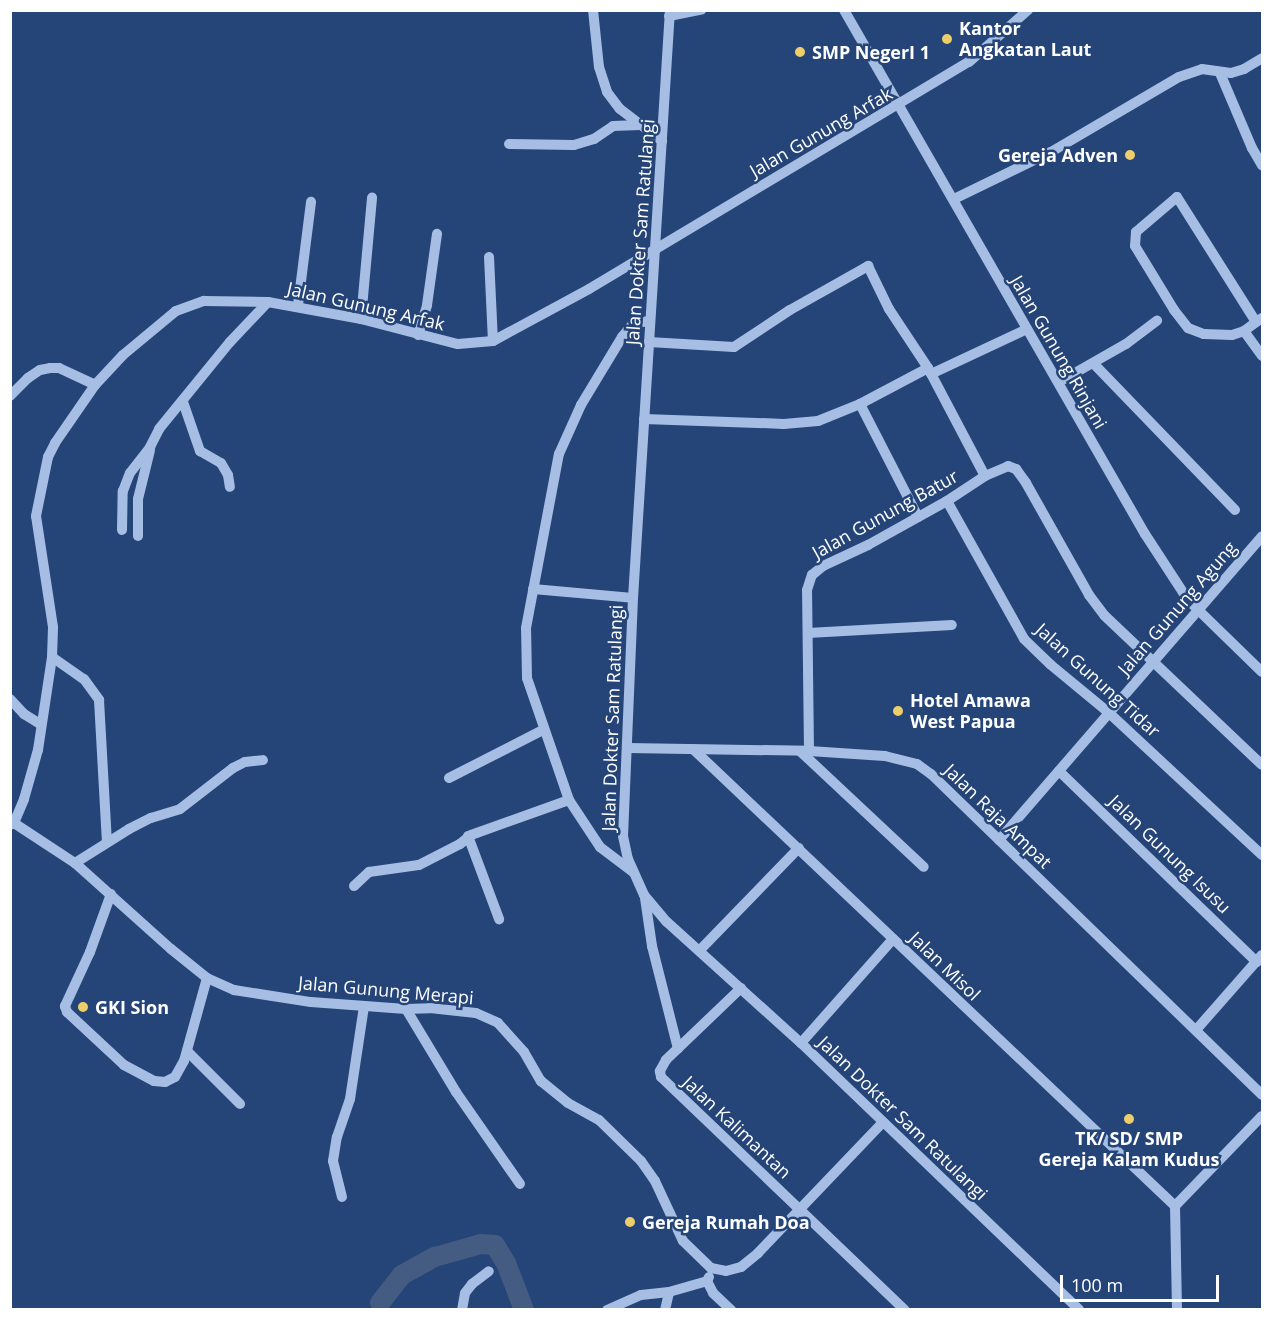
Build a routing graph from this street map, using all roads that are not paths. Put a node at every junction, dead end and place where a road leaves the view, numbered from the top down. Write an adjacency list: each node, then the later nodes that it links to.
1 (593, 10): 9 (street)
2 (701, 10): 5 (street)
3 (844, 10): 8 (street, Jalan Gunung Rinjani)
4 (1028, 10): 8 (street, Jalan Gunung Arfak)
5 (670, 13): 10 (street, Jalan Dokter Sam Ratulangi)
6 (1263, 58): 7 (street)
7 (1220, 73): 12 (street); 14 (street)
8 (900, 105): 14 (street, Jalan Gunung Rinjani); 17 (street, Jalan Gunung Arfak)
9 (640, 125): 10 (street); 11 (street)
10 (662, 141): 17 (street, Jalan Dokter Sam Ratulangi)
11 (509, 144)
12 (1263, 165)
13 (372, 197): 21 (street)
14 (954, 199): 25 (street, Jalan Gunung Rinjani)
15 (311, 202): 20 (street)
16 (437, 234): 27 (street)
17 (654, 249): 23 (street, Jalan Dokter Sam Ratulangi); 28 (street, Jalan Gunung Arfak)
18 (489, 257): 28 (street)
19 (268, 302): 20 (street, Jalan Gunung Arfak); 34 (street, Jalan Gunung Arfak); 36 (street)
20 (298, 305): 21 (street, Jalan Gunung Arfak)
21 (361, 319): 27 (street, Jalan Gunung Arfak)
22 (1259, 320): 26 (street); 26 (street)
23 (650, 321): 29 (street, Jalan Dokter Sam Ratulangi); 48 (street)
24 (1157, 321): 31 (street)
25 (1027, 329): 32 (street); 33 (street, Jalan Gunung Rinjani)
26 (1244, 331): 30 (street)
27 (418, 335): 28 (street, Jalan Gunung Arfak)
28 (493, 341)
29 (649, 342): 32 (street); 38 (street, Jalan Dokter Sam Ratulangi)
30 (1263, 356)
31 (1094, 364): 33 (street); 43 (street)
32 (929, 371): 37 (street); 40 (street)
33 (1059, 382): 50 (street, Jalan Gunung Rinjani)
34 (95, 385): 35 (street); 53 (street, Jalan Gunung Arfak)
35 (10, 396)
36 (183, 402): 39 (street); 41 (street)
37 (860, 404): 38 (street); 44 (street)
38 (644, 419): 49 (street, Jalan Dokter Sam Ratulangi)
39 (150, 447): 45 (street); 46 (street)
40 (985, 476): 42 (street, Jalan Gunung Batur); 54 (street, Jalan Gunung Batur)
41 (230, 488)
42 (947, 501): 44 (street, Jalan Gunung Batur); 57 (street, Jalan Gunung Tidar)
43 (1235, 510)
44 (918, 517): 52 (street, Jalan Gunung Batur)
45 (122, 530)
46 (138, 536)
47 (1262, 537): 50 (street, Jalan Gunung Agung)
48 (533, 589): 49 (street); 59 (street)
49 (633, 598): 60 (street, Jalan Dokter Sam Ratulangi)
50 (1197, 610): 54 (street, Jalan Gunung Agung); 55 (street, Jalan Gunung Rinjani)
51 (952, 625): 52 (street)
52 (808, 633): 62 (street, Jalan Gunung Batur)
53 (52, 657): 58 (street, Jalan Gunung Arfak); 71 (street)
54 (1154, 660): 57 (street, Jalan Gunung Agung); 64 (street)
55 (1263, 672)
56 (10, 699): 58 (street)
57 (1108, 712): 65 (street, Jalan Gunung Agung); 73 (street, Jalan Gunung Tidar)
58 (40, 724): 68 (street, Jalan Gunung Arfak)
59 (543, 729): 66 (street); 67 (street)
60 (628, 748): 61 (street, Jalan Raja Ampat); 76 (street, Jalan Dokter Sam Ratulangi)
61 (693, 749): 62 (street, Jalan Raja Ampat); 72 (street, Jalan Misol)
62 (805, 752): 70 (street, Jalan Raja Ampat); 75 (street)
63 (263, 760): 71 (street)
64 (1263, 765)
65 (1059, 771): 70 (street, Jalan Gunung Agung); 83 (street, Jalan Gunung Isusu)
66 (449, 778)
67 (569, 800): 69 (street); 76 (street)
68 (12, 824): 74 (street, Jalan Gunung Merapi)
69 (468, 836): 77 (street); 80 (street)
70 (999, 840): 88 (street, Jalan Raja Ampat)
71 (106, 841): 74 (street)
72 (799, 848): 81 (street, Jalan Misol); 82 (street)
73 (1263, 855)
74 (75, 863): 78 (street, Jalan Gunung Merapi)
75 (924, 867)
76 (633, 872): 79 (street, Jalan Dokter Sam Ratulangi)
77 (354, 886)
78 (111, 894): 84 (street, Jalan Gunung Merapi); 91 (street)
79 (644, 895): 82 (street, Jalan Dokter Sam Ratulangi); 90 (street)
80 (500, 919)
81 (893, 939): 89 (street); 98 (street, Jalan Misol)
82 (699, 950): 85 (street, Jalan Dokter Sam Ratulangi)
83 (1260, 959): 88 (street)
84 (207, 978): 86 (street, Jalan Gunung Merapi); 91 (street)
85 (741, 988): 89 (street, Jalan Dokter Sam Ratulangi); 90 (street)
86 (364, 1006): 87 (street, Jalan Gunung Merapi); 97 (street)
87 (406, 1009): 96 (street); 100 (street, Jalan Gunung Merapi)
88 (1196, 1030): 92 (street, Jalan Raja Ampat)
89 (801, 1043): 95 (street, Jalan Dokter Sam Ratulangi)
90 (678, 1049): 99 (street, Jalan Kalimantan)
91 (187, 1051): 93 (street)
92 (1263, 1095)
93 (240, 1104)
94 (1263, 1116): 98 (street)
95 (884, 1122): 99 (street); 109 (street, Jalan Dokter Sam Ratulangi)
96 (520, 1184)
97 (342, 1197)
98 (1175, 1206): 110 (street)
99 (801, 1209): 100 (street); 108 (street, Jalan Kalimantan)
100 (711, 1268): 102 (street)
101 (489, 1271): 104 (street)
102 (707, 1281): 103 (street); 107 (street)
103 (669, 1292): 105 (street); 106 (street)
104 (462, 1310)
105 (607, 1310)
106 (664, 1310)
107 (731, 1310)
108 (905, 1310)
109 (1079, 1310)
110 (1178, 1310)

